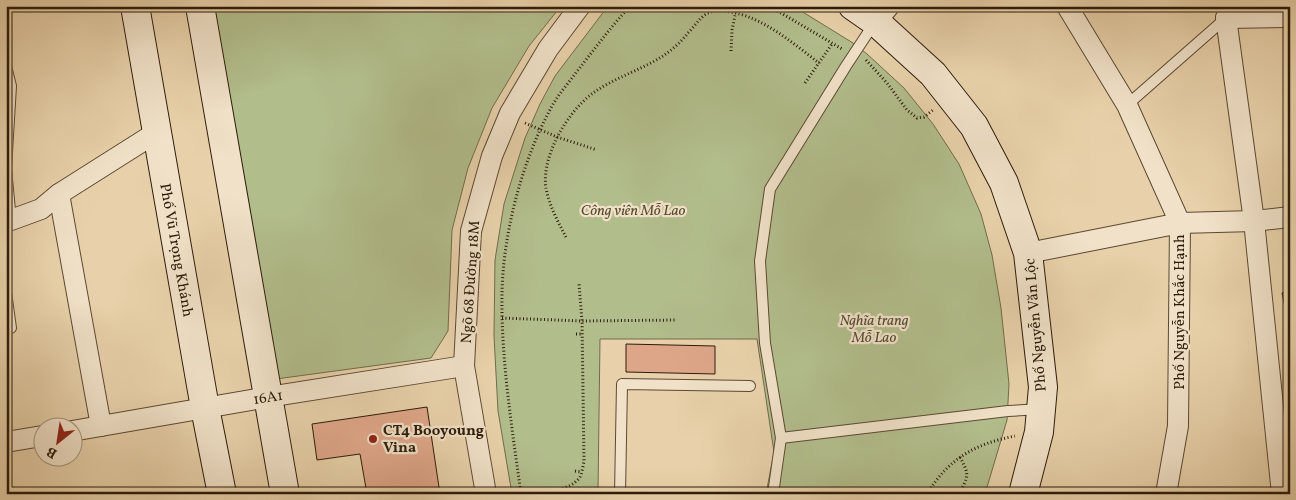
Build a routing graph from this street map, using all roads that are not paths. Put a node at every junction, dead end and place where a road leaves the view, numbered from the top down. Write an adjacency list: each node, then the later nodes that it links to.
1 (135, 6): 11 (main road, Phố Vũ Trọng Khánh)
2 (200, 6): 22 (main road)
3 (580, 6): 20 (street, Ngõ 68 Đường 18M)
4 (854, 6): 7 (main road, Phố Nguyễn Văn Lộc)
5 (1067, 6): 10 (street, Phố Nguyễn Khắc Hạnh)
6 (1220, 12): 8 (street); 10 (lane); 14 (street)
7 (883, 14): 17 (main road, Phố Nguyễn Văn Lộc); 28 (lane)
8 (1290, 17)
9 (6, 66): 15 (lane)
10 (1127, 105): 16 (street, Phố Nguyễn Khắc Hạnh)
11 (157, 132): 12 (street); 23 (main road, Phố Vũ Trọng Khánh)
12 (59, 194): 15 (street); 25 (street)
13 (1290, 217): 14 (street)
14 (1254, 220): 16 (street); 30 (street)
15 (8, 223)
16 (1180, 223): 17 (street); 37 (street, Phố Nguyễn Khắc Hạnh)
17 (1028, 253): 24 (main road, Phố Nguyễn Văn Lộc)
18 (6, 292): 19 (lane)
19 (11, 328)
20 (464, 366): 22 (street, 16A1); 33 (street, Ngõ 68 Đường 18M)
21 (750, 386): 34 (lane)
22 (268, 397): 23 (street, 16A1); 32 (main road)
23 (205, 408): 25 (street, 16A1); 31 (main road, Phố Vũ Trọng Khánh)
24 (1040, 420): 28 (lane); 36 (main road, Phố Nguyễn Văn Lộc)
25 (101, 426): 26 (street, 16A1)
26 (82, 429)
27 (32, 438): 29 (street)
28 (781, 438): 35 (lane)
29 (6, 442)
30 (1284, 467): 38 (street)
31 (222, 494)
32 (285, 494)
33 (486, 494)
34 (620, 494)
35 (773, 494)
36 (1023, 494)
37 (1166, 494)
38 (1282, 494)

